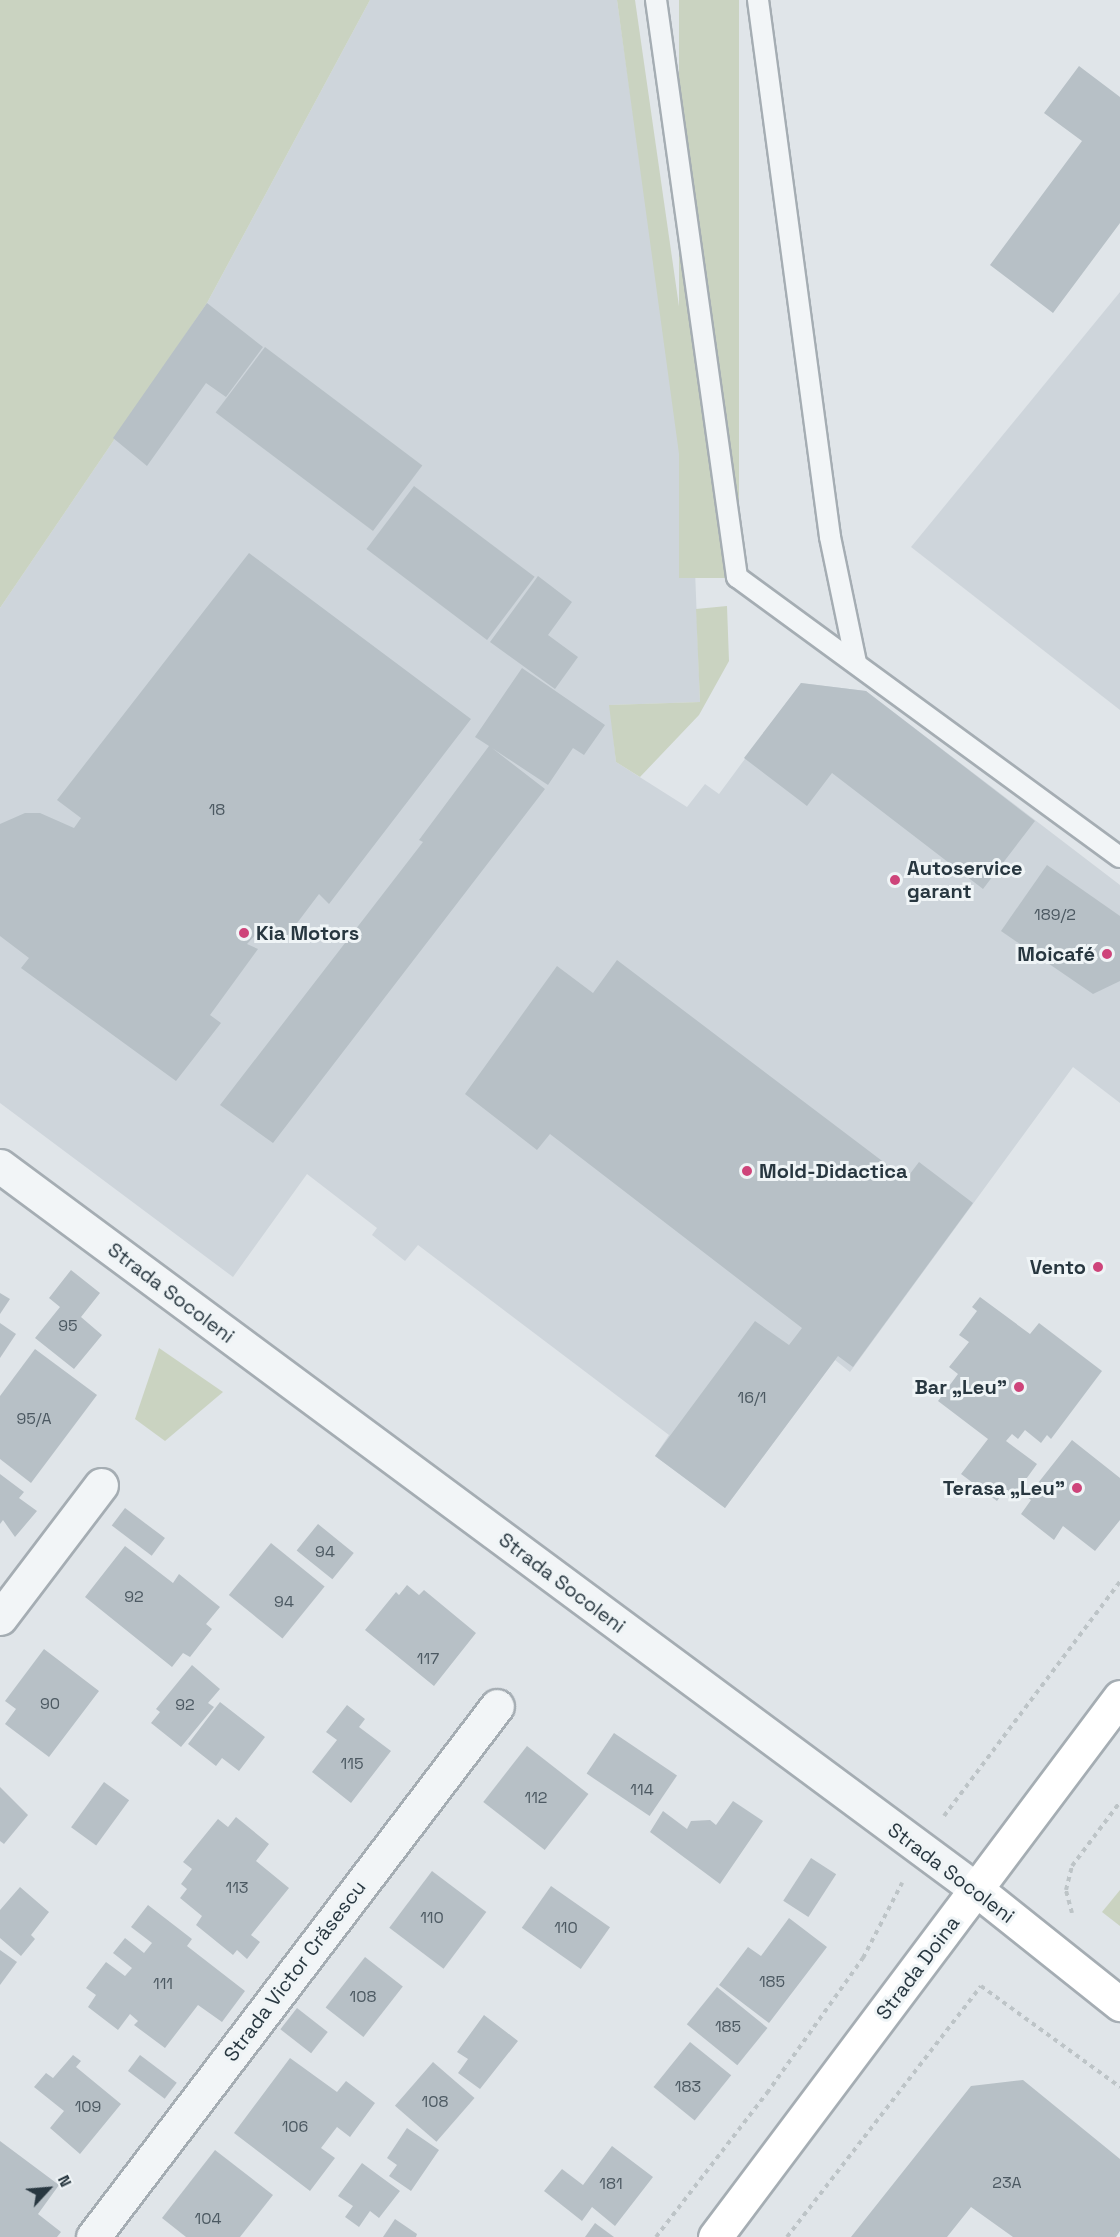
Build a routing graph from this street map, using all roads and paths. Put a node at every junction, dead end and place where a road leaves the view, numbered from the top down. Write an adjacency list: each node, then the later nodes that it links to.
1 (656, 0): 3 (lane)
2 (758, 0): 3 (lane)
3 (856, 663): 4 (lane)
4 (1120, 856)
5 (0, 1166): 12 (street, Strada Socoleni)
6 (101, 1485): 8 (street)
7 (1120, 1582): 12 (path)
8 (0, 1618)
9 (1120, 1697): 13 (main road, Strada Doina)
10 (497, 1706): 17 (street, Strada Victor Crăsescu)
11 (1120, 1802): 14 (path)
12 (919, 1849): 13 (street, Strada Socoleni); 18 (path)
13 (977, 1890): 15 (main road, Strada Socoleni); 19 (main road, Strada Doina)
14 (1073, 1917)
15 (1120, 2004)
16 (1120, 2087): 20 (path)
17 (93, 2237)
18 (657, 2237)
19 (715, 2237)
20 (787, 2237)

